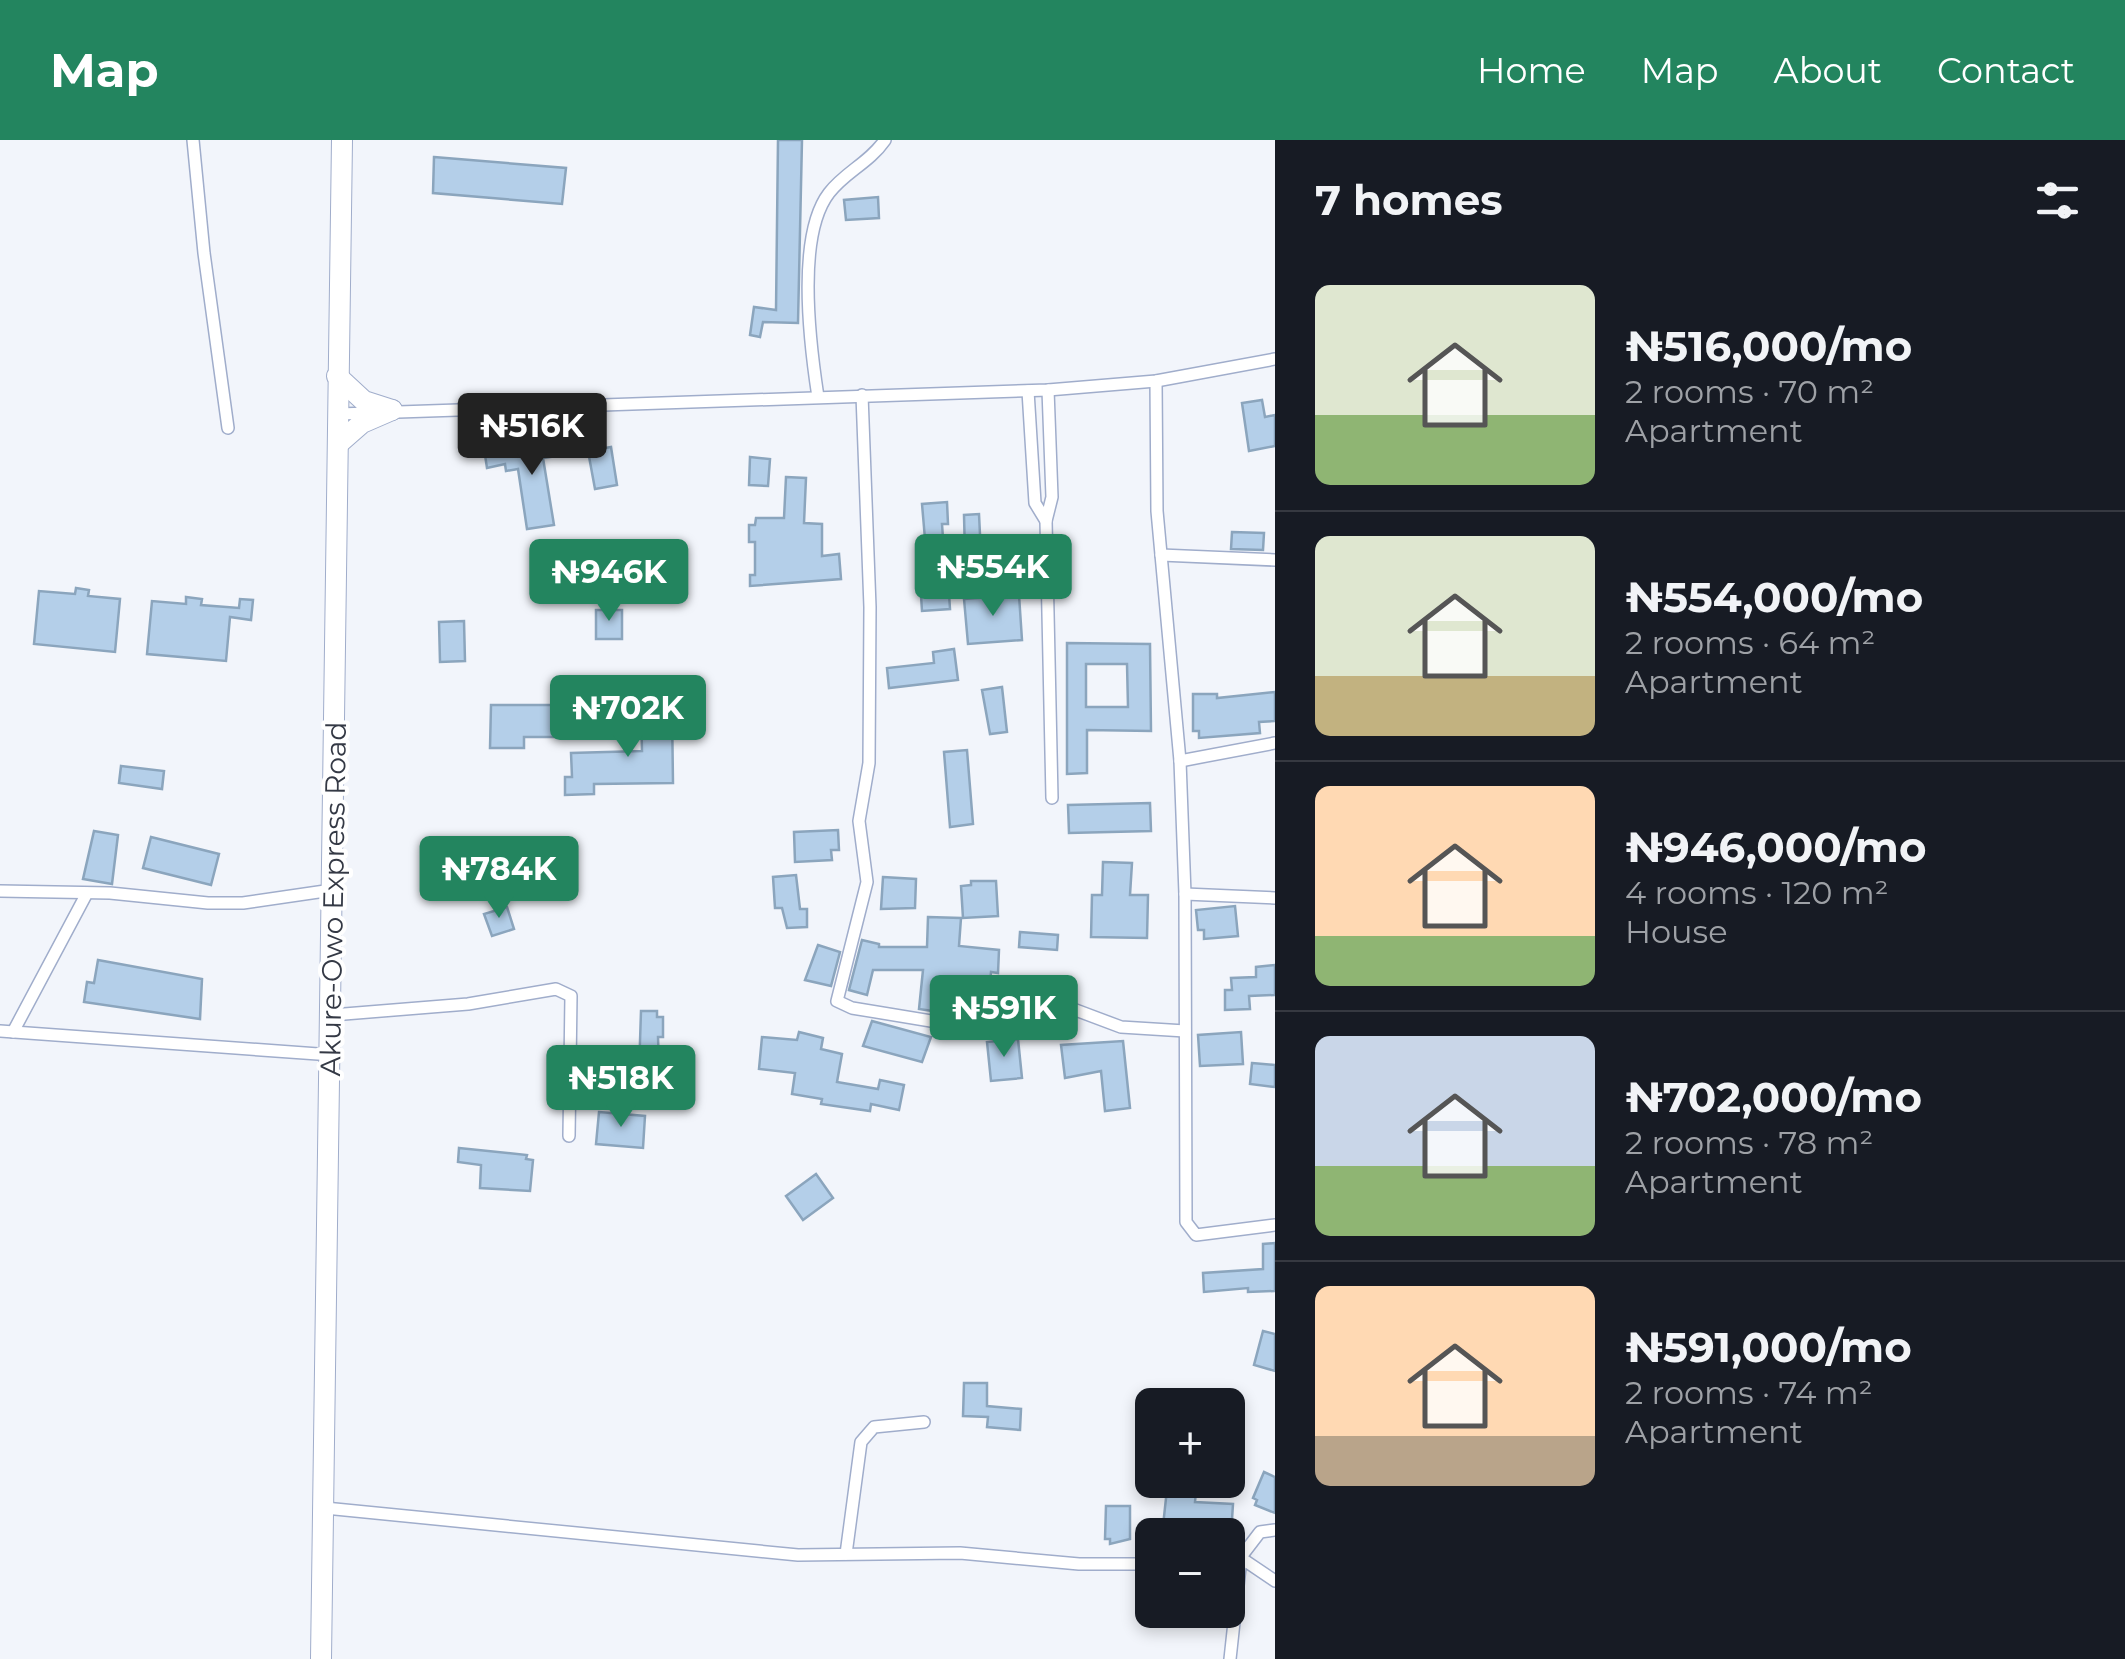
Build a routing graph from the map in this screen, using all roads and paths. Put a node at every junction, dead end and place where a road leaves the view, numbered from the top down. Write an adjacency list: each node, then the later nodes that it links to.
1 (193, 140): 13 (street)
2 (342, 140): 5 (highway, Akure-Owo Express Road)
3 (885, 140): 10 (street)
4 (1275, 359): 6 (street)
5 (337, 376): 11 (highway); 12 (highway, Akure-Owo Express Road)
6 (1156, 381): 7 (street); 16 (street)
7 (1048, 390): 8 (street); 15 (street)
8 (1028, 391): 9 (street); 15 (street)
9 (862, 395): 10 (street); 28 (street)
10 (818, 397): 11 (street)
11 (392, 410): 12 (street); 14 (highway)
12 (339, 414): 14 (highway, Akure-Owo Express Road)
13 (228, 428)
14 (338, 444): 21 (highway, Akure-Owo Express Road)
15 (1046, 522): 20 (street)
16 (1161, 555): 17 (street); 19 (street)
17 (1275, 560)
18 (1275, 743): 19 (street)
19 (1180, 762): 24 (street)
20 (1052, 798)
21 (332, 890): 23 (street); 26 (highway, Akure-Owo Express Road)
22 (0, 891): 23 (street)
23 (87, 893): 27 (street)
24 (1185, 894): 25 (street); 28 (street)
25 (1275, 898)
26 (332, 1015): 29 (highway, Akure-Owo Express Road); 30 (street)
27 (7, 1031): 29 (street)
28 (1185, 1032): 31 (street)
29 (332, 1055): 33 (highway, Akure-Owo Express Road)
30 (569, 1136)
31 (1275, 1224)
32 (924, 1422): 36 (street)
33 (324, 1508): 36 (street); 41 (highway, Akure-Owo Express Road)
34 (1275, 1530): 35 (street)
35 (1245, 1553)
36 (846, 1554): 38 (street)
37 (1245, 1561): 39 (street)
38 (1135, 1564)
39 (1275, 1581)
40 (1233, 1628): 42 (street)
41 (321, 1659)
42 (1230, 1659)

